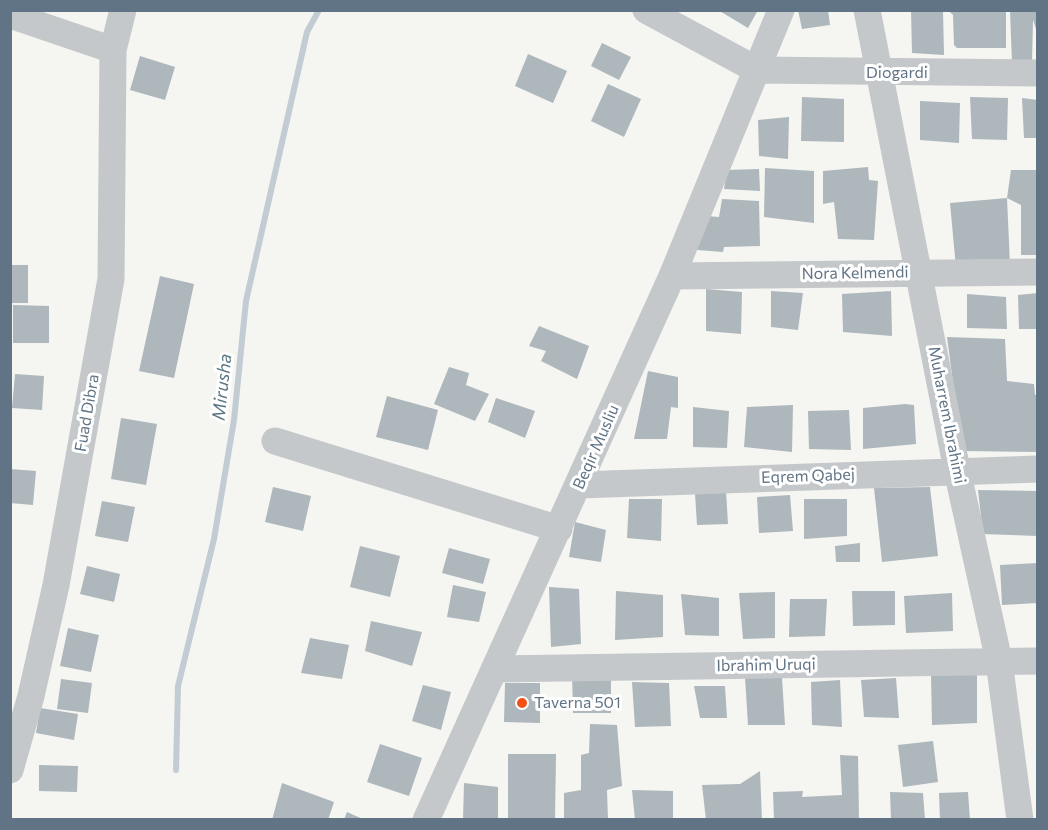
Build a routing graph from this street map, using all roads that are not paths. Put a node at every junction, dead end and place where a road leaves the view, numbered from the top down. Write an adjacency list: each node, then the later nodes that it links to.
1 (123, 10): 6 (street, Fuad Dibra)
2 (646, 10): 7 (street)
3 (781, 10): 7 (street, Beqir Musliu)
4 (867, 10): 8 (street, Muharrem Ibrahimi)
5 (10, 15): 6 (street)
6 (113, 50): 21 (street, Fuad Dibra)
7 (757, 70): 8 (street, Diogardi); 12 (street, Beqir Musliu)
8 (880, 74): 9 (street, Diogardi); 10 (street, Muharrem Ibrahimi)
9 (1038, 74)
10 (919, 271): 11 (street, Nora Kelmendi); 12 (street, Nora Kelmendi); 15 (street, Muharrem Ibrahimi)
11 (1038, 272)
12 (672, 276): 16 (street, Beqir Musliu)
13 (275, 441): 17 (street)
14 (1038, 469): 15 (street, Eqrem Qabej)
15 (957, 470): 16 (street, Eqrem Qabej); 18 (street, Muharrem Ibrahimi)
16 (579, 485): 17 (street, Beqir Musliu)
17 (559, 529): 20 (street, Beqir Musliu)
18 (999, 661): 19 (street, Ibrahim Uruqi); 20 (street, Ibrahim Uruqi); 23 (street, Muharrem Ibrahimi)
19 (1038, 661)
20 (495, 669): 22 (street, Beqir Musliu)
21 (10, 770)
22 (426, 819)
23 (1020, 819)

